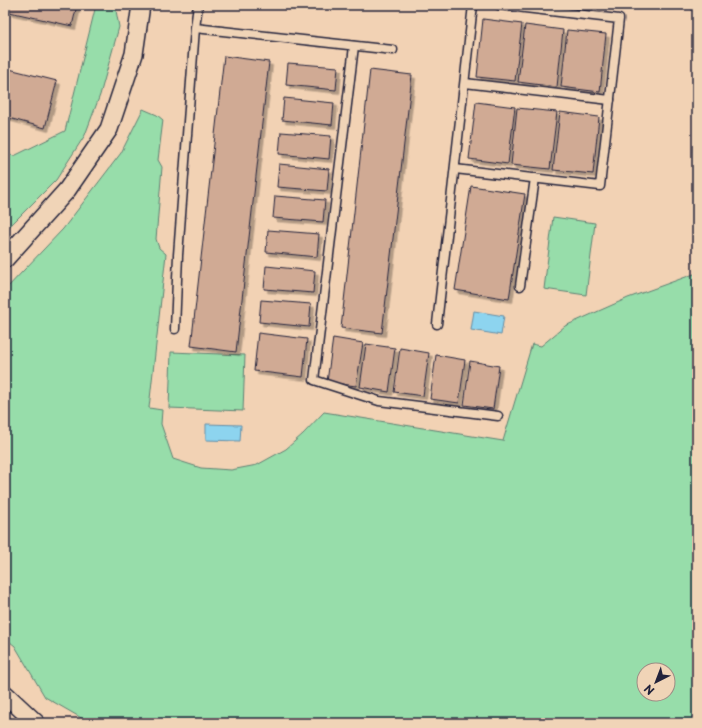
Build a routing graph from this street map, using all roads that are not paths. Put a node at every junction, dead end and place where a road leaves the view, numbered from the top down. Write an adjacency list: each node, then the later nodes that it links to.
1 (142, 5): 12 (street)
2 (198, 5): 5 (lane)
3 (473, 5): 8 (lane)
4 (499, 5): 9 (lane)
5 (195, 28): 6 (lane); 15 (lane)
6 (354, 46): 7 (lane); 16 (lane)
7 (393, 50)
8 (465, 84): 9 (lane); 10 (lane)
9 (610, 100): 11 (lane)
10 (455, 169): 11 (lane); 14 (lane)
11 (535, 178): 13 (lane)
12 (5, 259)
13 (520, 286)
14 (437, 324)
15 (175, 329)
16 (498, 416)
17 (5, 694): 18 (street)
18 (36, 723)

